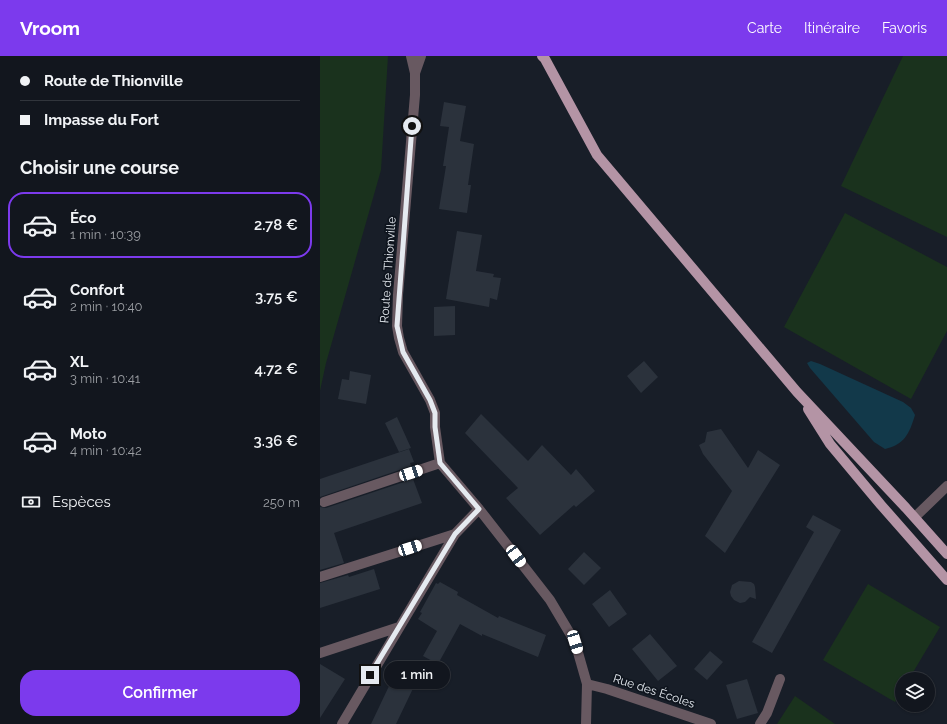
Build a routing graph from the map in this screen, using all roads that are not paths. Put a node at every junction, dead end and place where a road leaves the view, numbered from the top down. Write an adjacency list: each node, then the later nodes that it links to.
1 (411, 56): 4 (street, Route de Thionville)
2 (420, 56): 4 (street, Route de Thionville)
3 (544, 57): 5 (main road)
4 (415, 73): 6 (street, Route de Thionville)
5 (797, 392): 9 (main road); 10 (main road)
6 (440, 463): 8 (street); 11 (street)
7 (947, 486): 12 (street)
8 (324, 502)
9 (881, 505): 10 (main road); 16 (main road)
10 (906, 508): 12 (main road)
11 (479, 509): 13 (street); 20 (street)
12 (915, 517): 14 (main road)
13 (455, 534): 15 (street); 17 (street)
14 (947, 554)
15 (320, 578)
16 (947, 580)
17 (399, 627): 18 (street); 21 (street)
18 (320, 653)
19 (780, 679): 24 (street)
20 (587, 684): 22 (street); 23 (street, Rue des Écoles)
21 (342, 724)
22 (586, 724)
23 (711, 724)
24 (760, 724)

